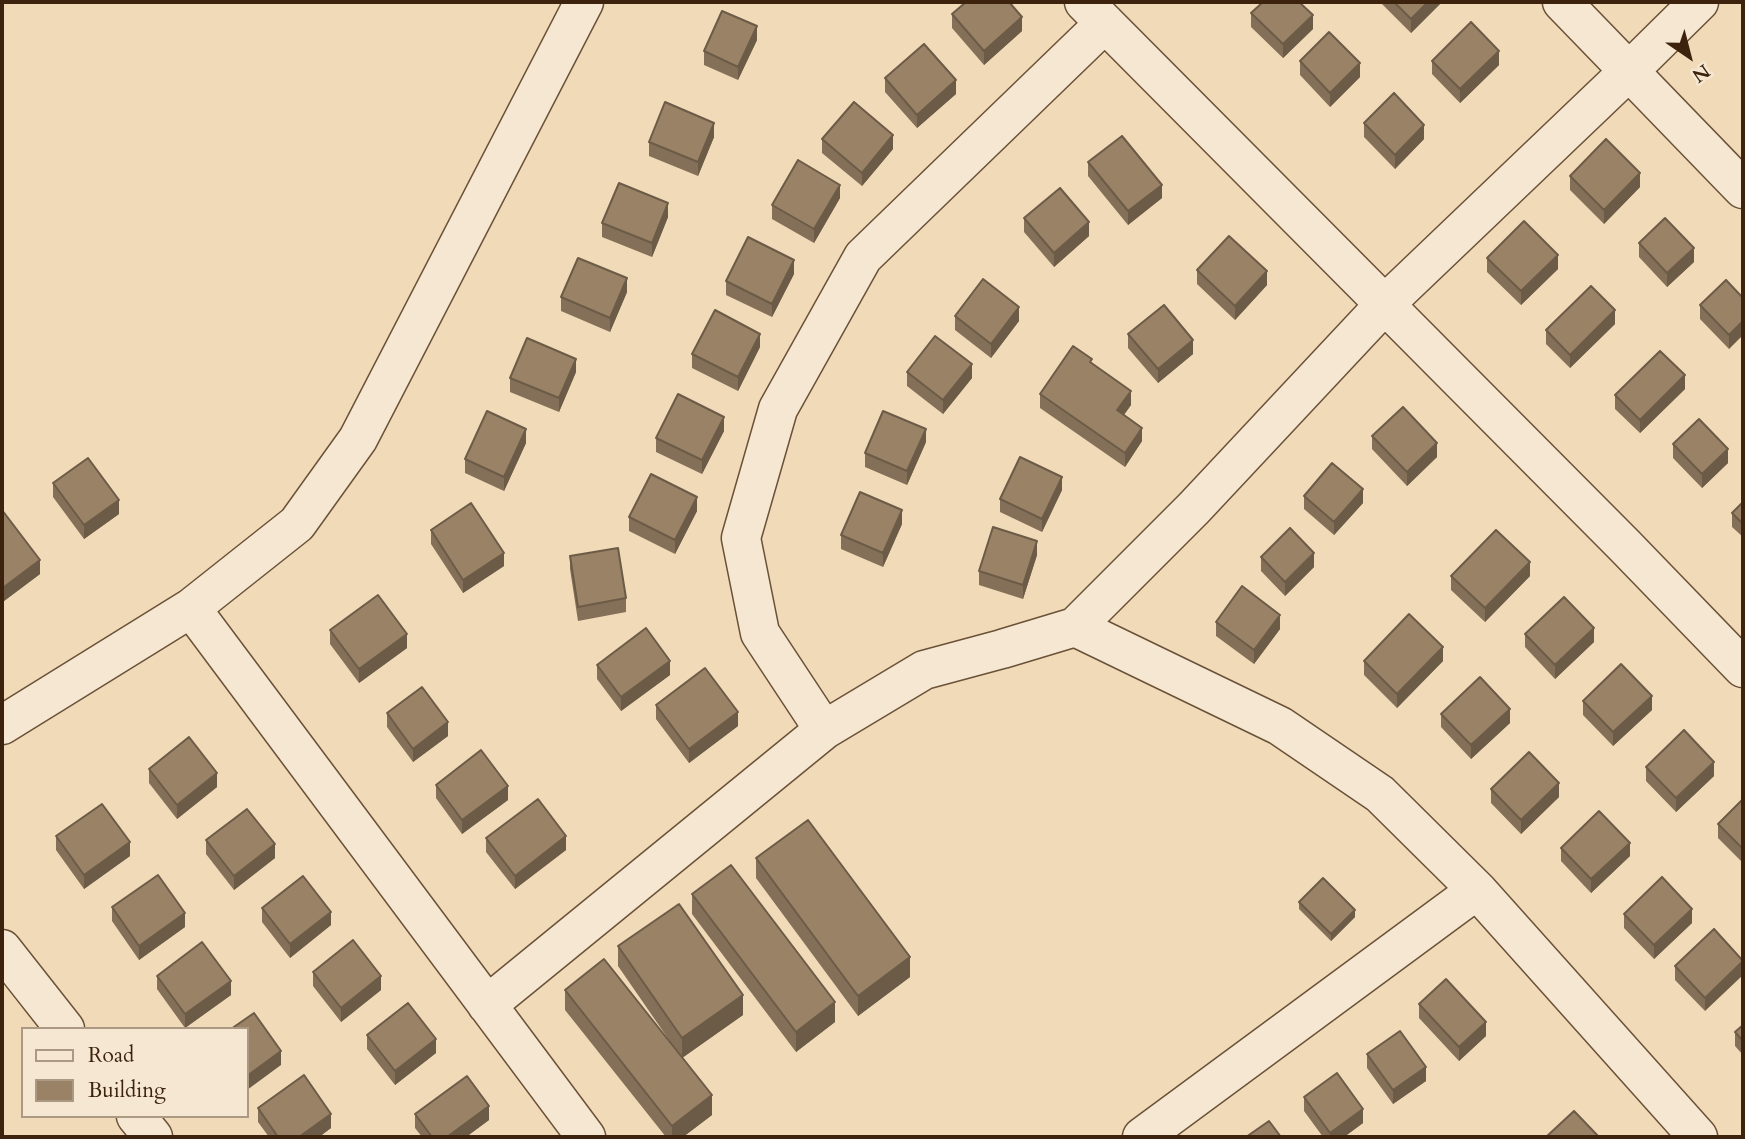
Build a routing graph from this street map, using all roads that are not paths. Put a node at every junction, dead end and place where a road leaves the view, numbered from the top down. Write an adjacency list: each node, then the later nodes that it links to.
1 (584, 2): 8 (street)
2 (1562, 2): 5 (street)
3 (1699, 2): 5 (street)
4 (1094, 12): 7 (street); 12 (street)
5 (1629, 71): 6 (street); 7 (street)
6 (1743, 189)
7 (1385, 304): 9 (street); 10 (street)
8 (191, 608): 11 (street); 15 (street)
9 (1075, 627): 12 (street); 13 (street)
10 (1743, 667)
11 (2, 725)
12 (824, 730): 15 (street)
13 (1477, 890): 20 (street); 21 (street)
14 (2, 949): 16 (street)
15 (487, 1005): 19 (street)
16 (63, 1027)
17 (138, 1118): 18 (street)
18 (153, 1137)
19 (586, 1137)
20 (1142, 1137)
21 (1698, 1137)

